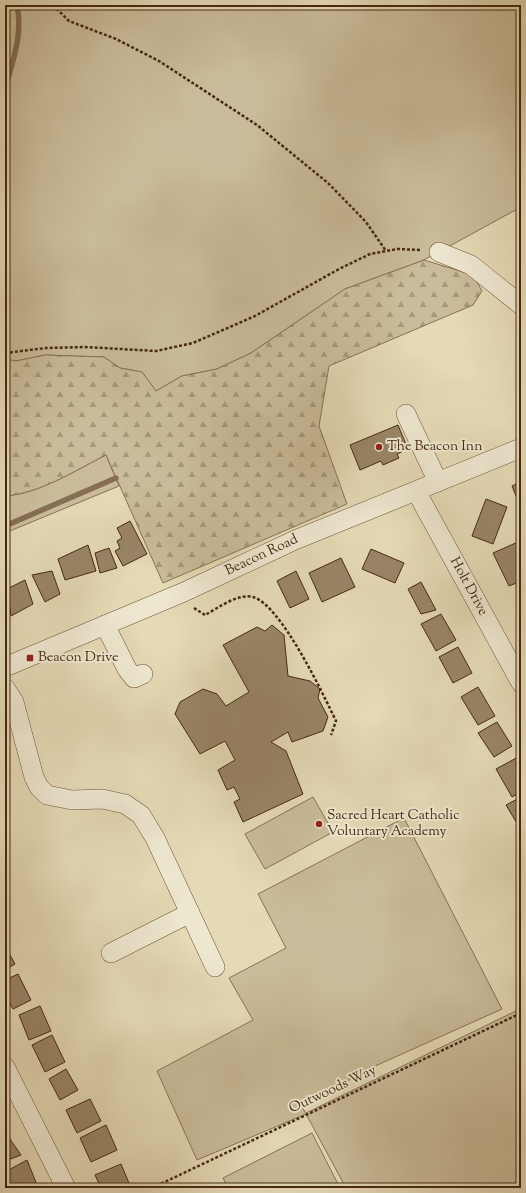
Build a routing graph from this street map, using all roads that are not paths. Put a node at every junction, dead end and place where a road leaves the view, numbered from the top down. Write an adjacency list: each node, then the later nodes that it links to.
1 (439, 252): 2 (street)
2 (521, 305)
3 (406, 414): 5 (street)
4 (521, 448): 5 (street, Beacon Road)
5 (438, 482): 6 (street, Beacon Road)
6 (416, 491): 7 (street, Beacon Road); 10 (street, Holt Drive)
7 (105, 625): 8 (street, Beacon Road); 9 (street)
8 (5, 667)
9 (143, 674)
10 (521, 682)
11 (5, 688): 12 (street)
12 (190, 913): 13 (street); 14 (street)
13 (111, 953)
14 (215, 967)
15 (5, 1067): 16 (street)
16 (66, 1188)

